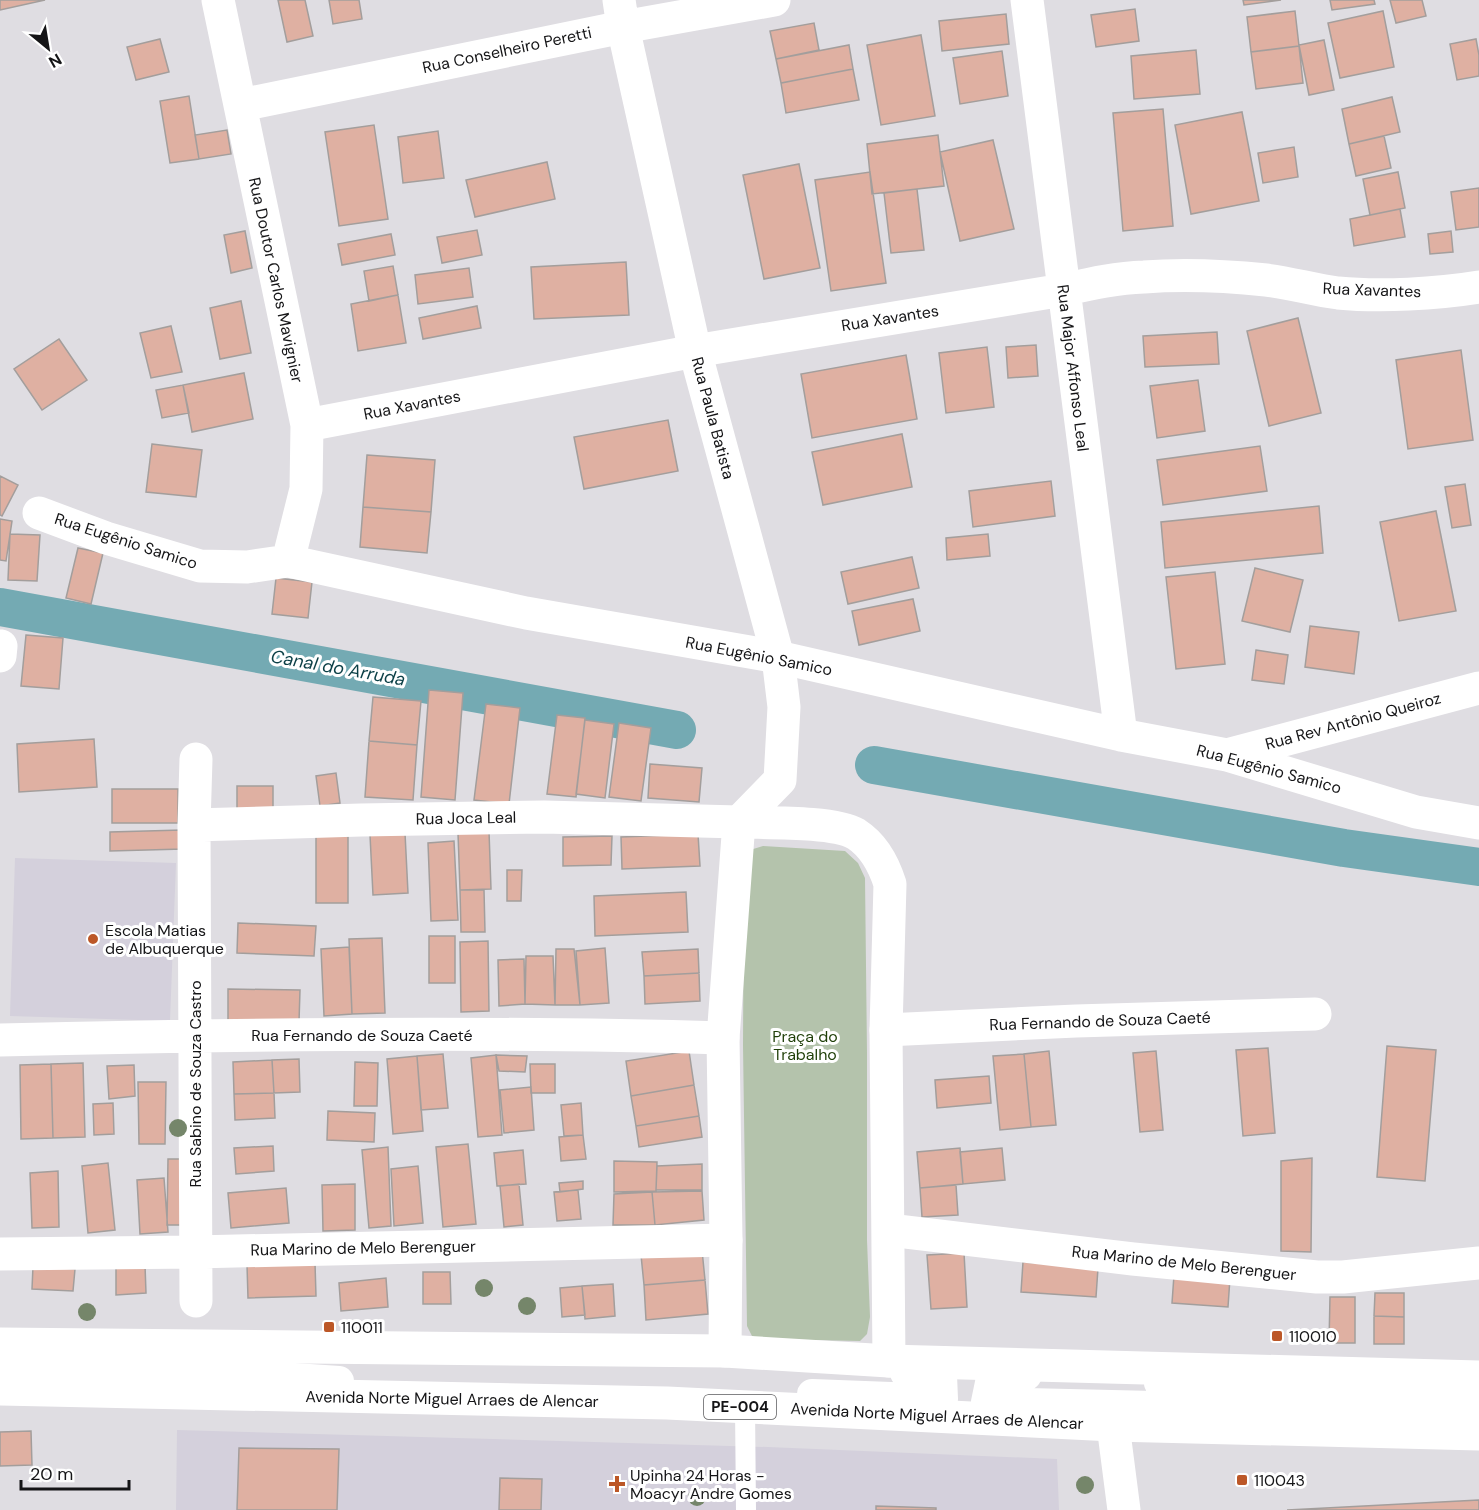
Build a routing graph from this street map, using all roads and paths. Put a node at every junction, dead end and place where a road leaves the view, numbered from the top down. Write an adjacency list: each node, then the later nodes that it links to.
1 (218, 0): 5 (street, Rua Doutor Carlos Mavignier)
2 (774, 0): 4 (street, Rua Conselheiro Peretti)
3 (1027, 0): 7 (street, Rua Major Affonso Leal)
4 (621, 13): 5 (street, Rua Conselheiro Peretti); 8 (street, Rua Paula Batista)
5 (241, 105): 9 (street, Rua Doutor Carlos Mavignier)
6 (1479, 287): 7 (street, Rua Xavantes)
7 (1063, 290): 8 (street, Rua Xavantes); 16 (street, Rua Major Affonso Leal)
8 (695, 351): 9 (street, Rua Xavantes); 14 (street, Rua Paula Batista)
9 (307, 425): 11 (street, Rua Doutor Carlos Mavignier)
10 (39, 513): 11 (street, Rua Eugênio Samico)
11 (288, 561): 14 (street, Rua Eugênio Samico)
12 (1, 646): 13 (street)
13 (0, 656)
14 (778, 657): 16 (street, Rua Eugênio Samico); 19 (street, Rua Paula Batista)
15 (1479, 688): 17 (street, Rua Rev Antônio Queiroz)
16 (1121, 735): 17 (street, Rua Eugênio Samico)
17 (1227, 755): 20 (street, Rua Eugênio Samico)
18 (196, 759): 21 (street, Rua Sabino de Souza Castro)
19 (739, 822): 21 (street, Rua Joca Leal); 23 (street); 25 (street)
20 (1479, 823)
21 (194, 825): 24 (street, Rua Sabino de Souza Castro)
22 (1315, 1014): 23 (street, Rua Fernando de Souza Caeté)
23 (886, 1030): 27 (street)
24 (195, 1035): 25 (street, Rua Fernando de Souza Caeté); 26 (street, Rua Fernando de Souza Caeté); 29 (street, Rua Sabino de Souza Castro)
25 (723, 1038): 28 (street)
26 (0, 1040)
27 (889, 1230): 31 (street, Rua Marino de Melo Berenguer); 36 (street)
28 (726, 1240): 29 (street, Rua Marino de Melo Berenguer); 34 (street)
29 (195, 1252): 30 (street, Rua Marino de Melo Berenguer); 32 (street, Rua Sabino de Souza Castro)
30 (0, 1254)
31 (1479, 1263)
32 (196, 1301)
33 (0, 1344): 34 (street)
34 (725, 1351): 36 (street)
35 (0, 1354): 37 (street)
36 (890, 1361): 38 (street)
37 (0, 1368)
38 (1479, 1377)
39 (0, 1389): 41 (street, Avenida Norte Miguel Arraes de Alencar / PE-004)
40 (1479, 1396): 42 (street)
41 (745, 1407): 43 (street, Avenida Norte Miguel Arraes de Alencar / PE-004); 45 (lane)
42 (1479, 1417)
43 (1113, 1425): 44 (street, Avenida Norte Miguel Arraes de Alencar / PE-004); 46 (street)
44 (1479, 1434)
45 (746, 1510)
46 (1124, 1510)

